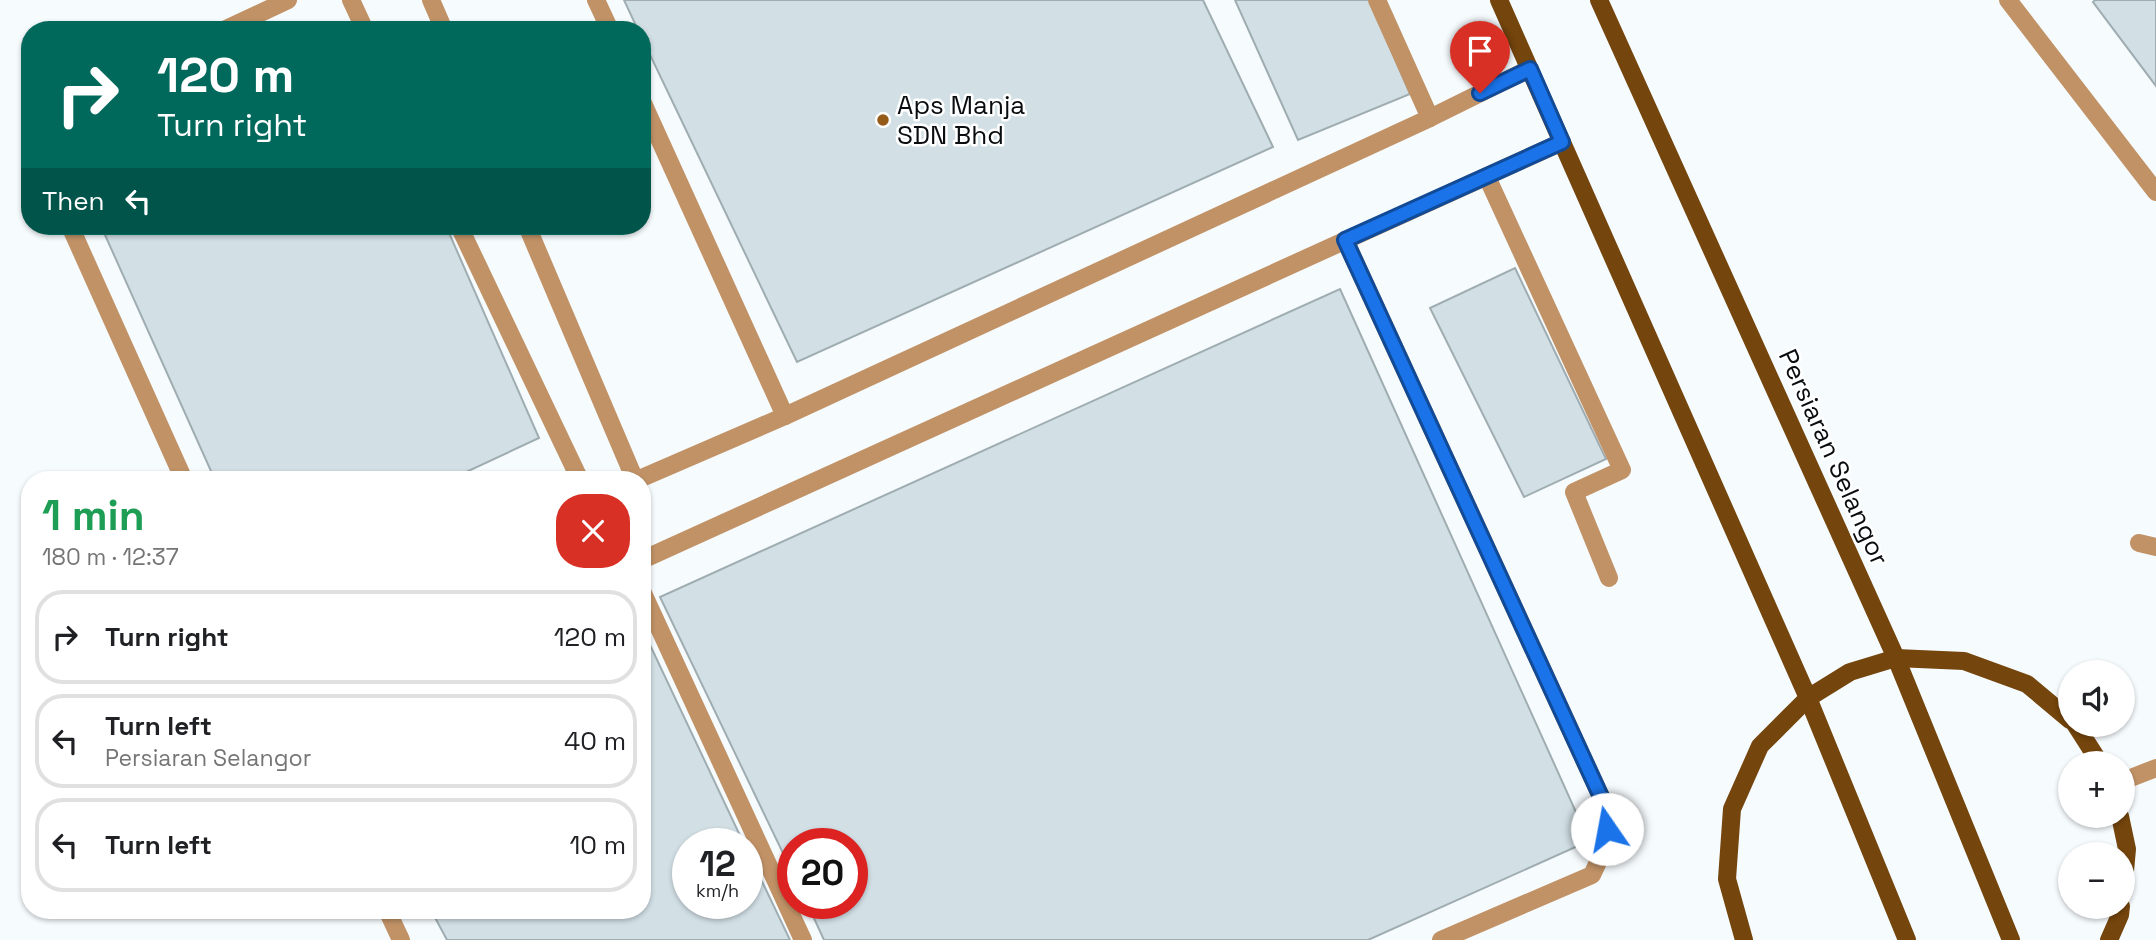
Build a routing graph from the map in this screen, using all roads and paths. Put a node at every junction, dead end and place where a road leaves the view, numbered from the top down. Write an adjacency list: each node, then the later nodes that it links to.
1 (288, 0): 9 (lane)
2 (351, 0): 10 (lane)
3 (431, 0): 11 (lane)
4 (596, 0): 12 (lane)
5 (1377, 0): 14 (lane)
6 (1499, 0): 13 (main road)
7 (1599, 0): 31 (main road, Persiaran Selangor)
8 (2008, 0): 18 (lane)
9 (243, 21)
10 (361, 21)
11 (440, 21)
12 (606, 21)
13 (1530, 69): 14 (lane); 16 (main road)
14 (1430, 118): 23 (lane)
15 (651, 122): 23 (lane)
16 (1562, 142): 17 (lane); 32 (main road)
17 (1487, 177): 22 (lane); 29 (lane)
18 (2156, 192)
19 (74, 235): 24 (lane)
20 (463, 235): 25 (lane)
21 (531, 235): 26 (lane)
22 (1345, 240): 28 (lane); 40 (lane)
23 (785, 416): 27 (lane)
24 (180, 471)
25 (576, 471)
26 (632, 471)
27 (651, 474)
28 (651, 556)
29 (1609, 578)
30 (651, 611): 39 (lane)
31 (1896, 658): 32 (main road); 33 (main road); 43 (main road, Persiaran Selangor)
32 (1808, 698): 41 (main road); 42 (main road)
33 (2058, 710)
34 (2156, 768): 35 (lane)
35 (2135, 776)
36 (391, 919): 38 (lane)
37 (2118, 919): 44 (main road)
38 (401, 940)
39 (803, 940)
40 (1441, 940)
41 (1744, 940)
42 (1907, 940)
43 (2011, 940)
44 (2109, 940)

